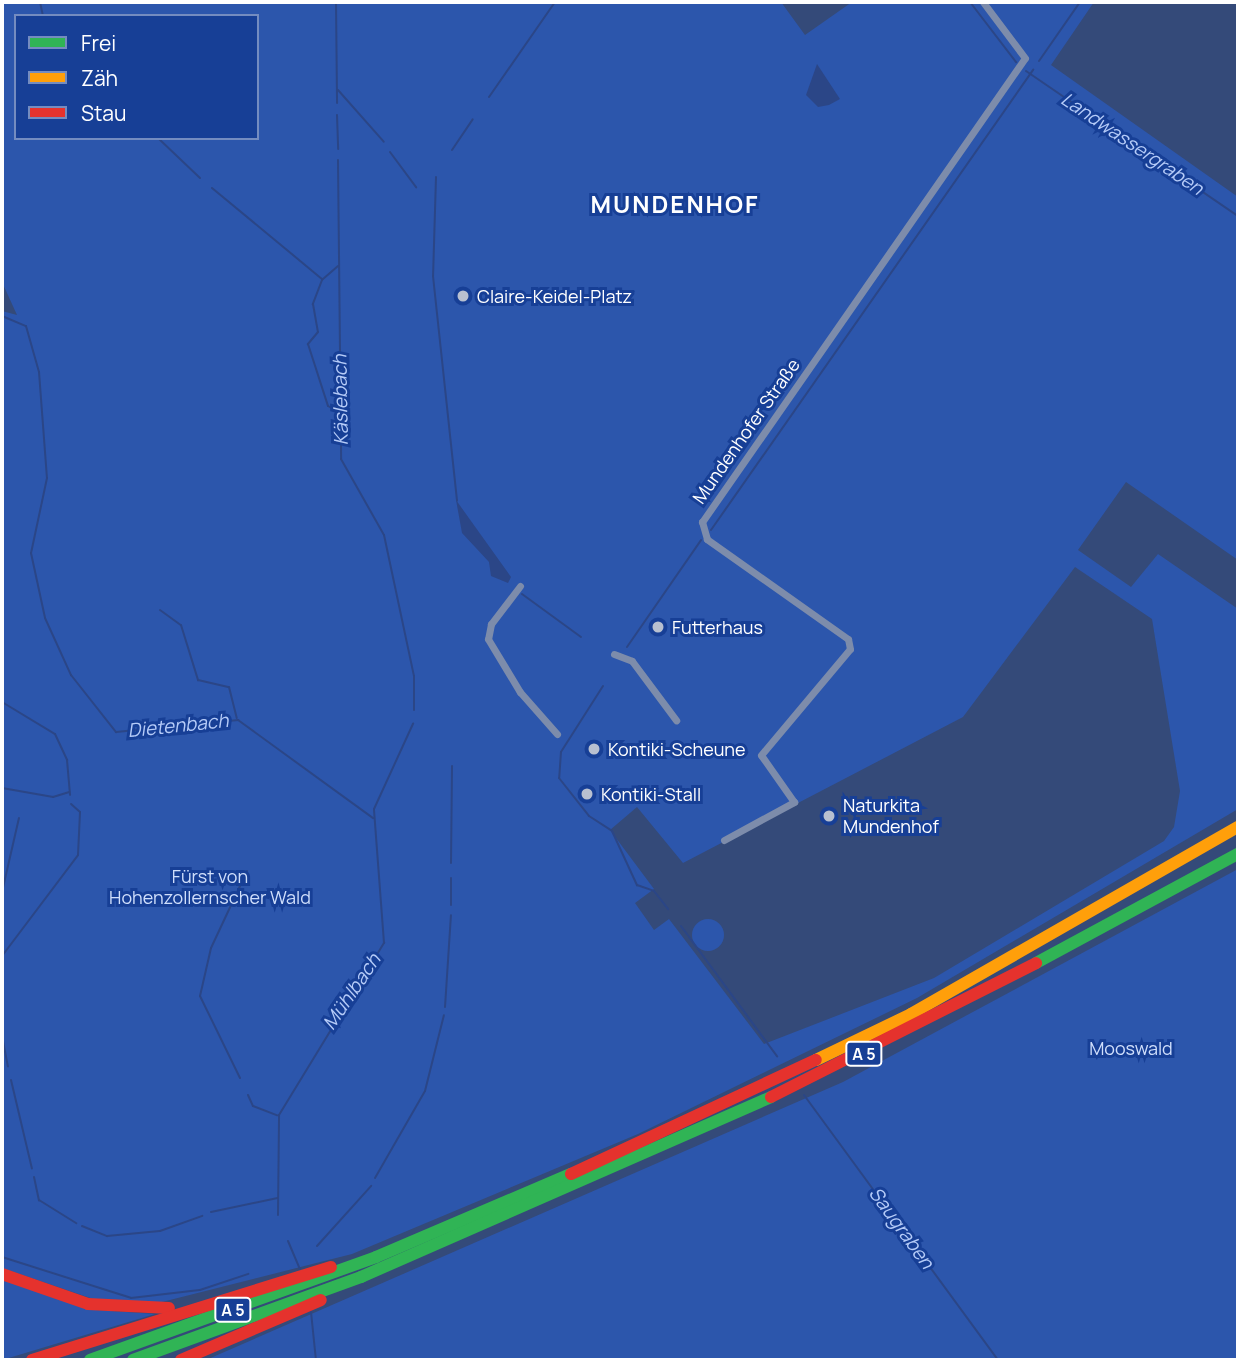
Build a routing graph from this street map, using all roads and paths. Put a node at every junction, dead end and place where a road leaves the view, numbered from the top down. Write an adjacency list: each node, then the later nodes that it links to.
1 (983, 2): 7 (street, Mundenhofer Straße)
2 (520, 586): 5 (street)
3 (614, 654): 4 (street)
4 (676, 720)
5 (557, 734)
6 (1238, 827): 9 (highway, A 5)
7 (723, 840)
8 (1238, 854): 11 (highway, A 5)
9 (376, 1257): 12 (highway); 15 (highway, A 5)
10 (2, 1274): 12 (highway)
11 (361, 1277): 13 (highway); 16 (highway, A 5)
12 (197, 1304): 14 (highway)
13 (210, 1349): 17 (highway); 18 (highway)
14 (32, 1360)
15 (90, 1360)
16 (133, 1360)
17 (181, 1360)
18 (197, 1360)

